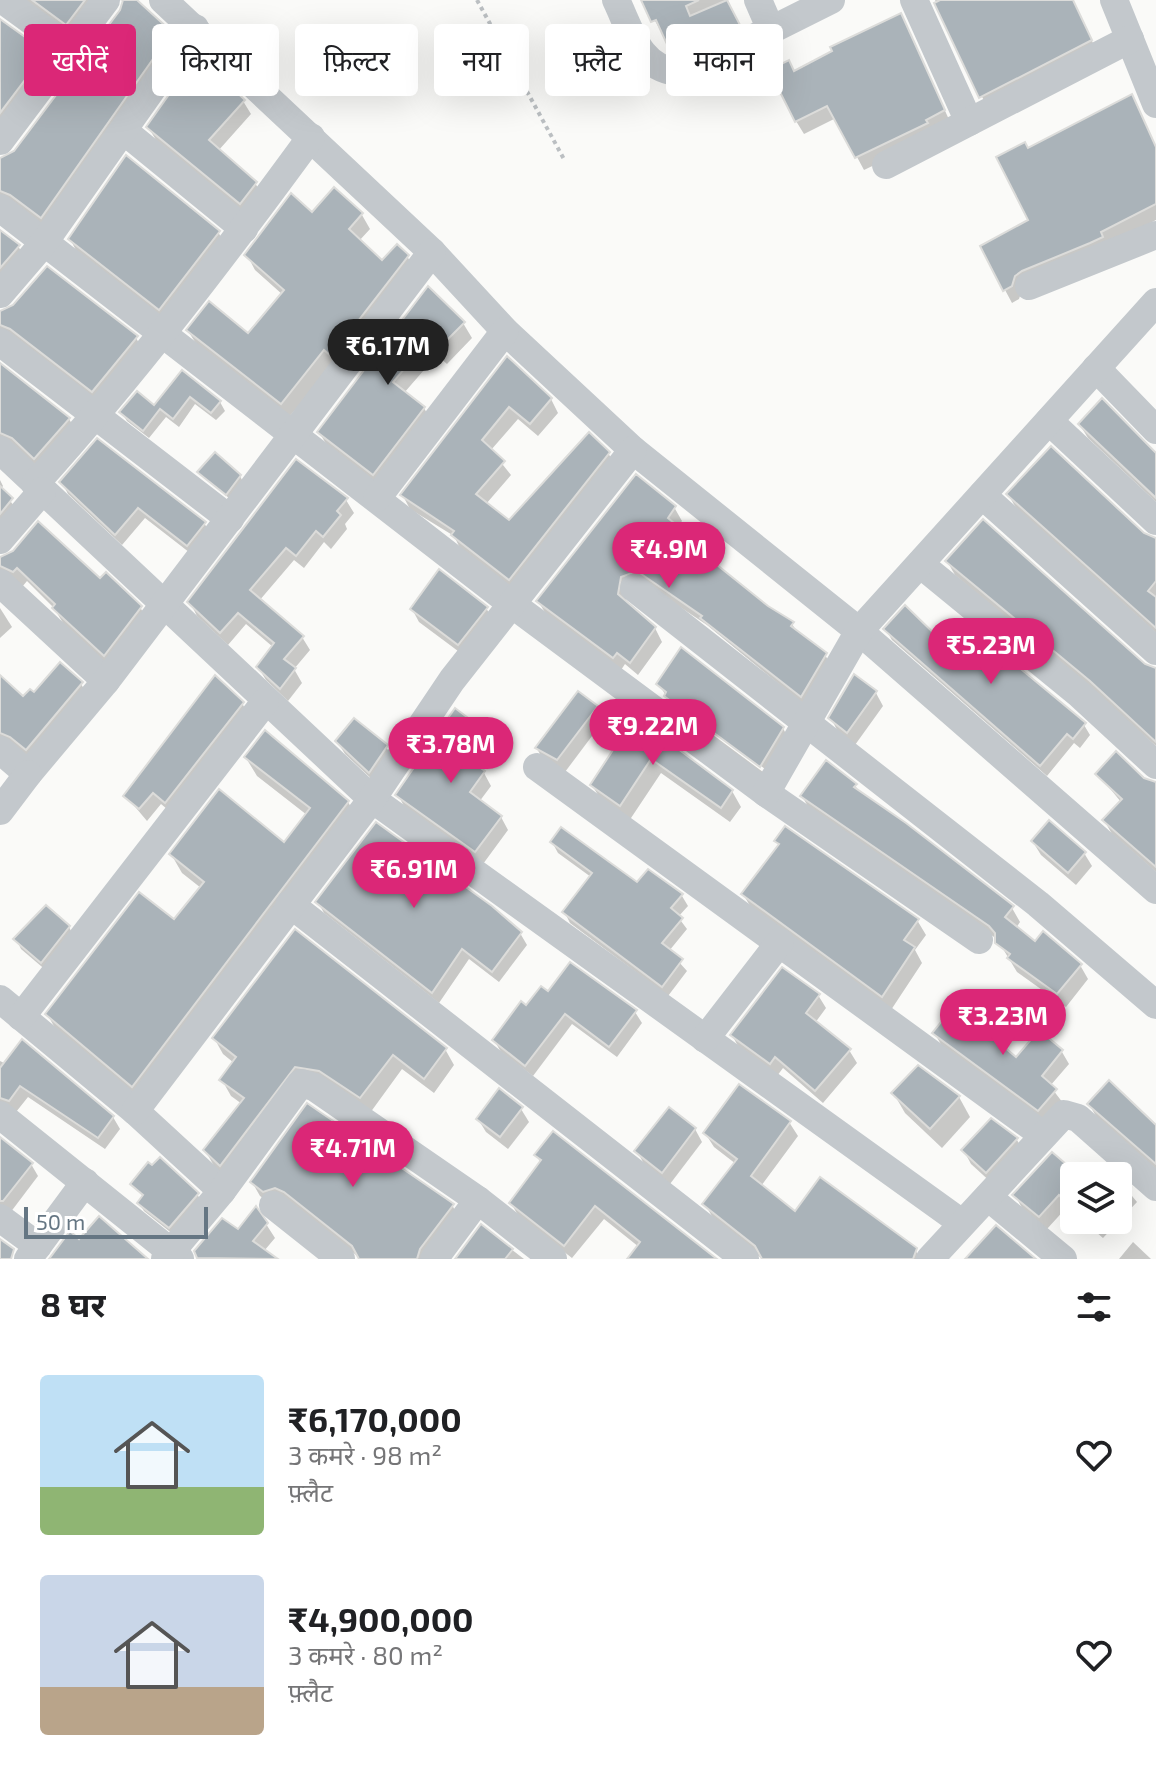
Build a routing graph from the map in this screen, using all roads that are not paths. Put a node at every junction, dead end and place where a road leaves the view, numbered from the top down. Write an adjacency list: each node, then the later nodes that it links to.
1 (3, 0): 9 (street)
2 (106, 0): 10 (street)
3 (163, 0): 11 (street)
4 (616, 0): 15 (street)
5 (758, 0): 12 (street)
6 (831, 0): 13 (street)
7 (914, 0): 20 (street)
8 (1114, 0): 14 (street)
9 (36, 24)
10 (88, 24)
11 (190, 24)
12 (768, 24)
13 (783, 24)
14 (1130, 39): 19 (street); 20 (street)
15 (666, 71)
16 (152, 90): 22 (street)
17 (29, 96): 21 (street)
18 (267, 96): 23 (street)
19 (1156, 104)
20 (969, 122): 24 (street)
21 (4, 126)
22 (124, 131): 26 (street); 28 (street)
23 (311, 137): 26 (street); 29 (street)
24 (886, 165)
25 (0, 208): 28 (street)
26 (244, 229): 34 (street)
27 (1156, 235): 30 (street)
28 (43, 244): 31 (street); 34 (street)
29 (432, 252): 33 (street); 40 (street)
30 (1029, 286)
31 (0, 293)
32 (1154, 309): 36 (street)
33 (505, 331): 42 (street); 45 (street)
34 (162, 333): 37 (street); 40 (street)
35 (0, 342): 37 (street)
36 (1096, 368): 38 (street); 39 (street)
37 (97, 416): 43 (street); 46 (street)
38 (1049, 421): 44 (street); 47 (street)
39 (1156, 430)
40 (295, 435): 45 (street); 46 (street)
41 (0, 450): 43 (street)
42 (633, 450): 53 (street); 54 (street)
43 (39, 487): 48 (street); 52 (street)
44 (982, 495): 49 (street); 55 (street)
45 (377, 498): 53 (street)
46 (230, 519): 52 (street)
47 (1156, 521)
48 (0, 540)
49 (920, 564): 54 (street); 60 (street)
50 (0, 583): 56 (street)
51 (634, 588): 58 (street)
52 (164, 605): 56 (street); 57 (street)
53 (513, 605): 63 (street); 64 (street)
54 (859, 631): 58 (street); 66 (street)
55 (1156, 651)
56 (106, 681): 62 (street)
57 (265, 702): 64 (street); 71 (street)
58 (807, 723): 63 (street); 70 (street)
59 (0, 750): 62 (street)
60 (1156, 765)
61 (537, 767): 69 (street)
62 (28, 774): 65 (street)
63 (766, 793): 68 (street)
64 (372, 799): 67 (street); 72 (street)
65 (0, 811)
66 (1156, 890)
67 (290, 904): 73 (street); 89 (street)
68 (979, 940)
69 (780, 942): 72 (street); 75 (street)
70 (1156, 1005)
71 (11, 1008): 73 (street)
72 (705, 1039): 83 (street)
73 (135, 1111): 78 (street)
74 (0, 1115): 76 (street)
75 (1043, 1135): 77 (street); 79 (street)
76 (85, 1182): 84 (street); 85 (street)
77 (1156, 1187)
78 (222, 1191): 80 (street); 85 (street)
79 (988, 1197): 83 (street); 91 (street)
80 (478, 1200): 87 (street); 88 (street)
81 (273, 1205): 86 (street)
82 (0, 1218): 84 (street)
83 (962, 1223): 90 (street)
84 (33, 1252)
85 (172, 1257)
86 (341, 1259)
87 (434, 1259)
88 (553, 1259)
89 (745, 1259)
90 (930, 1259)
91 (1063, 1259)

